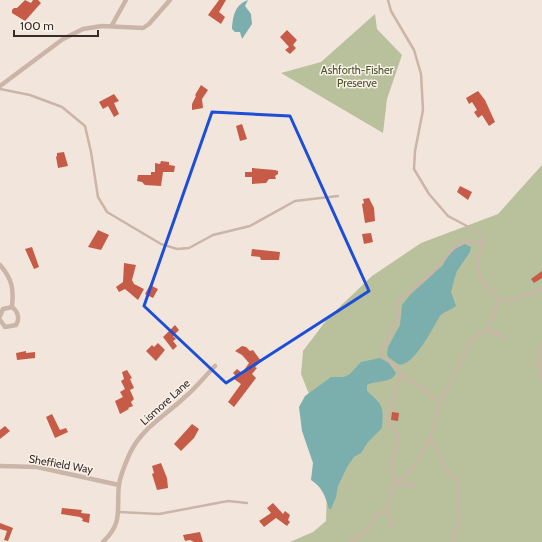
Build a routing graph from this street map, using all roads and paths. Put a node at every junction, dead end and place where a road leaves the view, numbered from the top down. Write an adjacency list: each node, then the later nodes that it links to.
1 (126, 0): 4 (street)
2 (170, 0): 4 (street)
3 (388, 0): 8 (lane)
4 (112, 25): 5 (street)
5 (0, 86)
6 (0, 89): 7 (lane)
7 (338, 196)
8 (483, 242): 11 (lane); 19 (lane)
9 (0, 265): 12 (street)
10 (542, 289): 11 (lane)
11 (499, 300): 15 (lane)
12 (12, 307): 13 (street); 14 (street)
13 (0, 316)
14 (0, 320)
15 (487, 330): 16 (lane); 21 (lane)
16 (503, 337)
17 (542, 343): 20 (lane)
18 (215, 366): 25 (street, Lismore Lane)
19 (402, 377): 21 (lane); 24 (lane)
20 (542, 382)
21 (440, 400): 22 (lane)
22 (430, 438): 24 (lane); 33 (lane)
23 (0, 466): 25 (street, Sheffield Way)
24 (398, 483): 26 (lane); 28 (lane)
25 (119, 485): 29 (street, Lismore Lane)
26 (406, 486)
27 (247, 503): 29 (lane)
28 (386, 510): 30 (lane); 32 (lane)
29 (119, 512): 31 (street, Lismore Lane)
30 (393, 526)
31 (103, 542)
32 (351, 542)
33 (452, 542)

